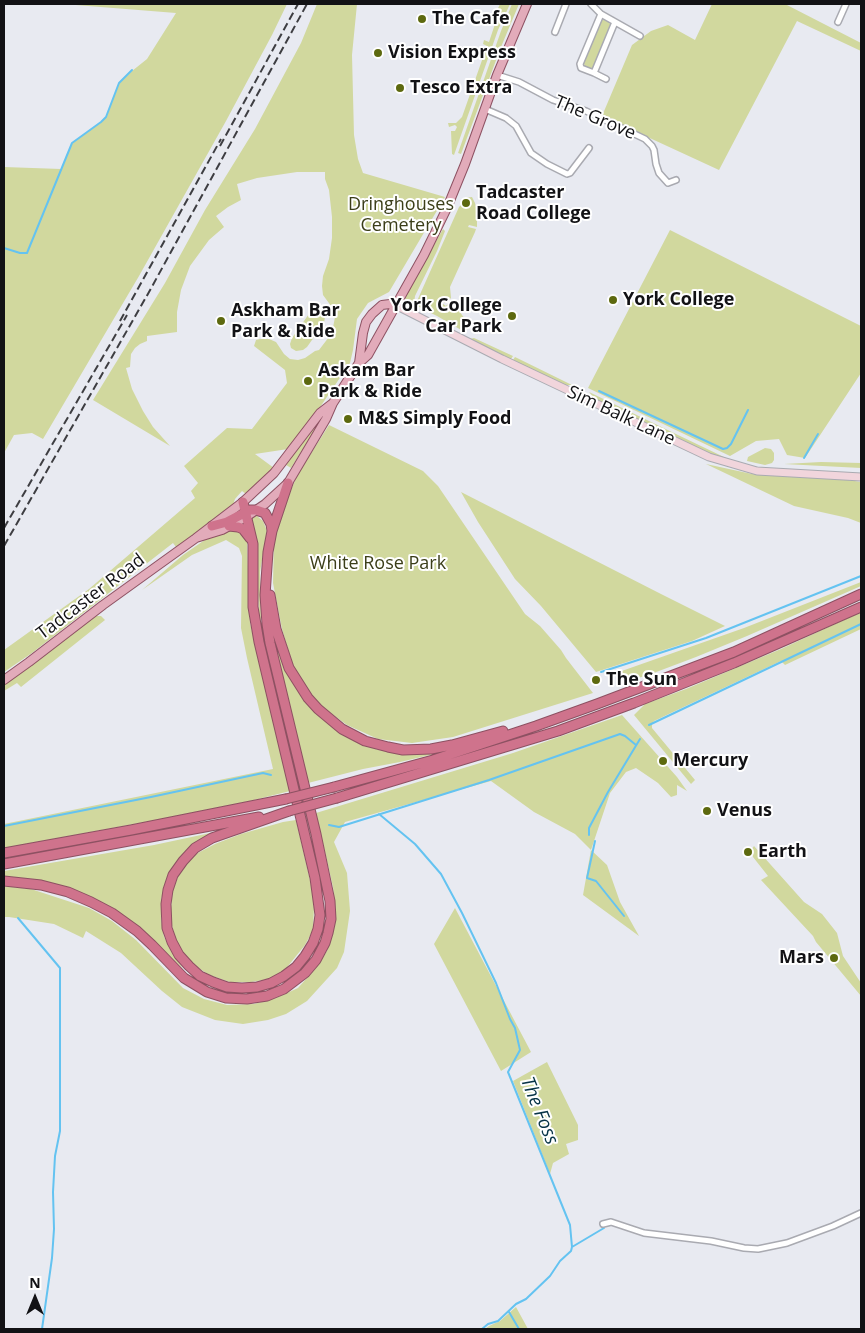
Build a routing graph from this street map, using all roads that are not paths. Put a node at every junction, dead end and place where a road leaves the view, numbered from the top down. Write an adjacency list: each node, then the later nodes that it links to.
1 (527, 4): 11 (main road)
2 (566, 4): 8 (street)
3 (591, 4): 5 (street)
4 (846, 4): 7 (street)
5 (601, 14): 6 (street); 10 (street)
6 (615, 22): 9 (street); 10 (street)
7 (838, 22)
8 (555, 32)
9 (640, 36)
10 (594, 73): 12 (street)
11 (497, 75): 13 (main road); 16 (street, The Grove)
12 (606, 79)
13 (485, 109): 14 (street); 18 (main road)
14 (589, 148)
15 (676, 180): 16 (street)
16 (668, 183): 17 (street)
17 (666, 190)
18 (395, 305): 19 (main road, Tadcaster Road); 19 (main road, Tadcaster Road); 21 (street, Sim Balk Lane)
19 (359, 363): 20 (main road, Tadcaster Road)
20 (333, 403): 22 (main road, Tadcaster Road); 23 (main road, Tadcaster Road)
21 (861, 477)
22 (288, 482): 24 (main road, Tadcaster Road); 28 (highway)
23 (243, 502): 25 (highway); 26 (main road, Tadcaster Road)
24 (256, 510): 25 (highway); 28 (highway)
25 (246, 514): 26 (highway); 27 (main road, Tadcaster Road); 30 (highway)
26 (212, 526): 29 (main road, Tadcaster Road)
27 (229, 526): 29 (main road, Tadcaster Road); 30 (highway)
28 (272, 531): 31 (highway)
29 (196, 538): 34 (main road, Tadcaster Road)
30 (252, 540): 36 (highway)
31 (266, 570): 35 (highway); 39 (highway)
32 (861, 594): 35 (highway)
33 (861, 607): 36 (highway, bridge)
34 (4, 680)
35 (536, 726): 37 (highway, bridge)
36 (289, 811): 38 (highway)
37 (4, 853)
38 (4, 864)
39 (4, 880)
40 (861, 1213): 41 (street)
41 (603, 1224)

